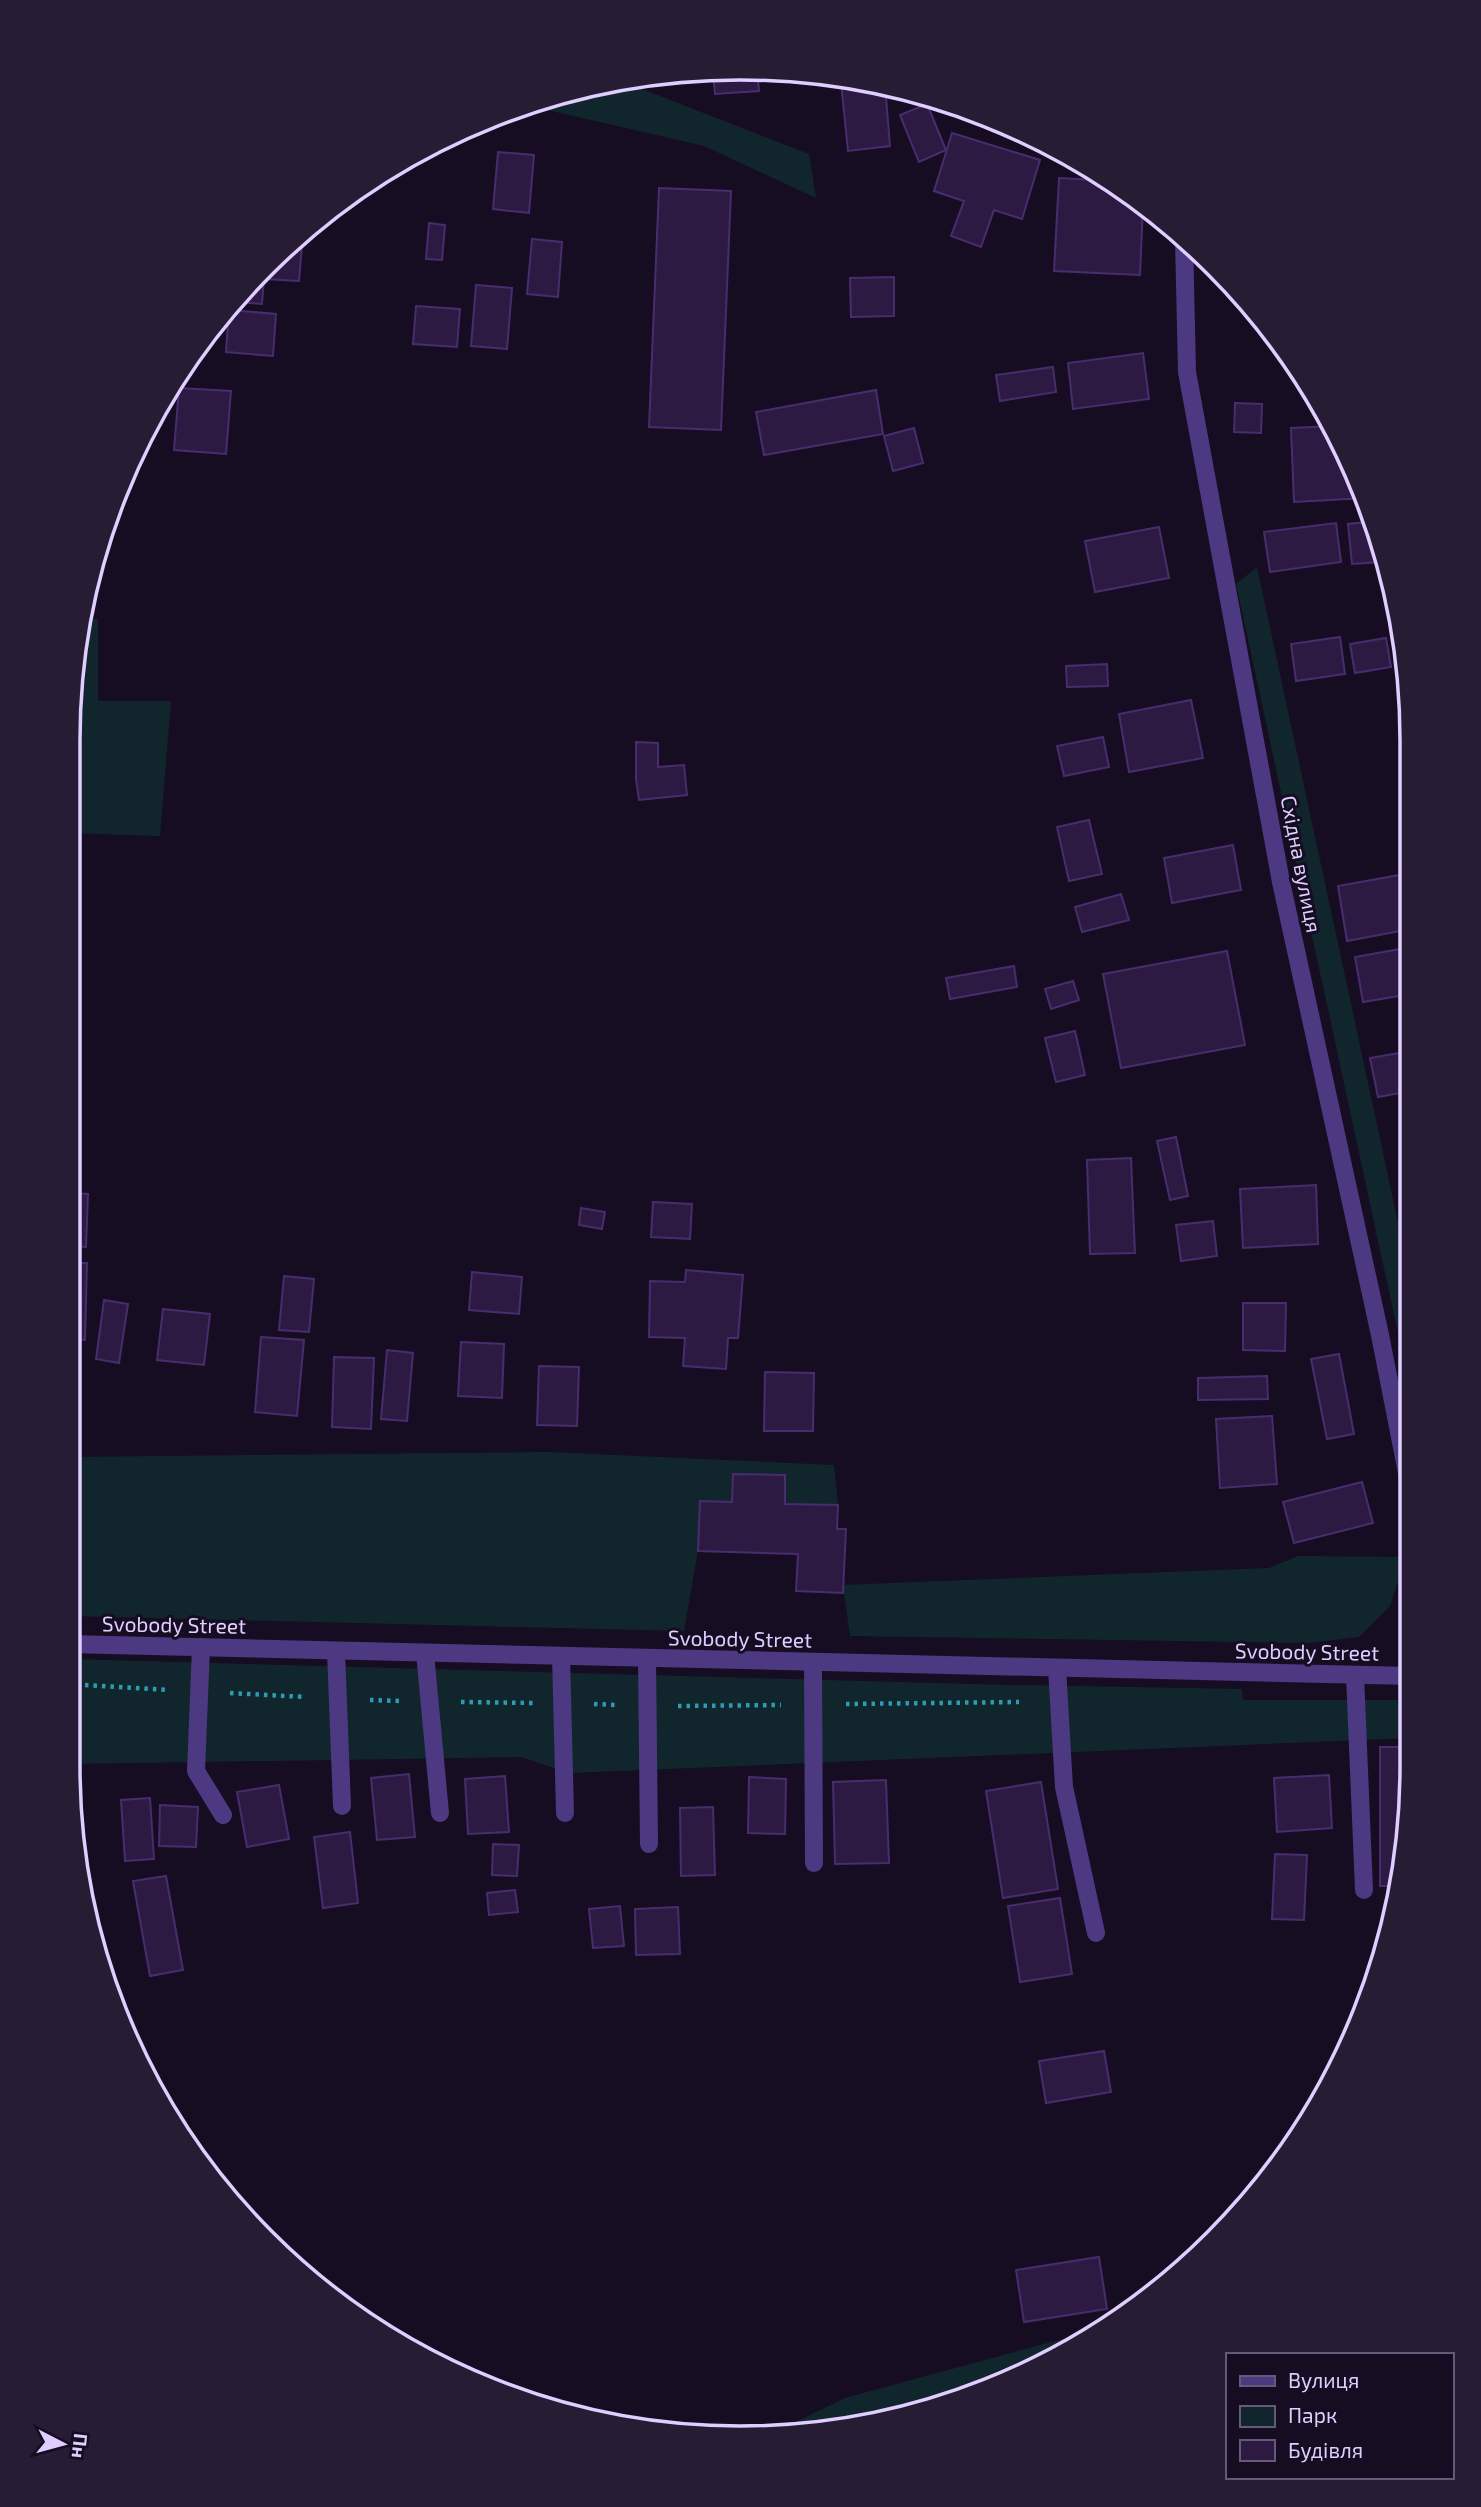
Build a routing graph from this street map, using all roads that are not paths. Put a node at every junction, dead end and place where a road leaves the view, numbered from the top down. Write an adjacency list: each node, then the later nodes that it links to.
1 (1184, 252): 2 (street, Східна вулиця)
2 (1400, 1437)
3 (80, 1644): 4 (street, Svobody Street)
4 (201, 1647): 5 (street, Svobody Street); 16 (street)
5 (336, 1650): 6 (street, Svobody Street); 13 (street)
6 (425, 1653): 7 (street, Svobody Street); 14 (street)
7 (561, 1656): 8 (street, Svobody Street); 15 (street)
8 (647, 1658): 9 (street, Svobody Street); 17 (street)
9 (813, 1662): 10 (street, Svobody Street); 18 (street)
10 (1057, 1668): 11 (street, Svobody Street); 20 (street)
11 (1355, 1675): 12 (street, Svobody Street); 19 (street)
12 (1400, 1676)
13 (342, 1806)
14 (440, 1813)
15 (565, 1813)
16 (223, 1815)
17 (649, 1844)
18 (814, 1863)
19 (1364, 1890)
20 (1096, 1933)

